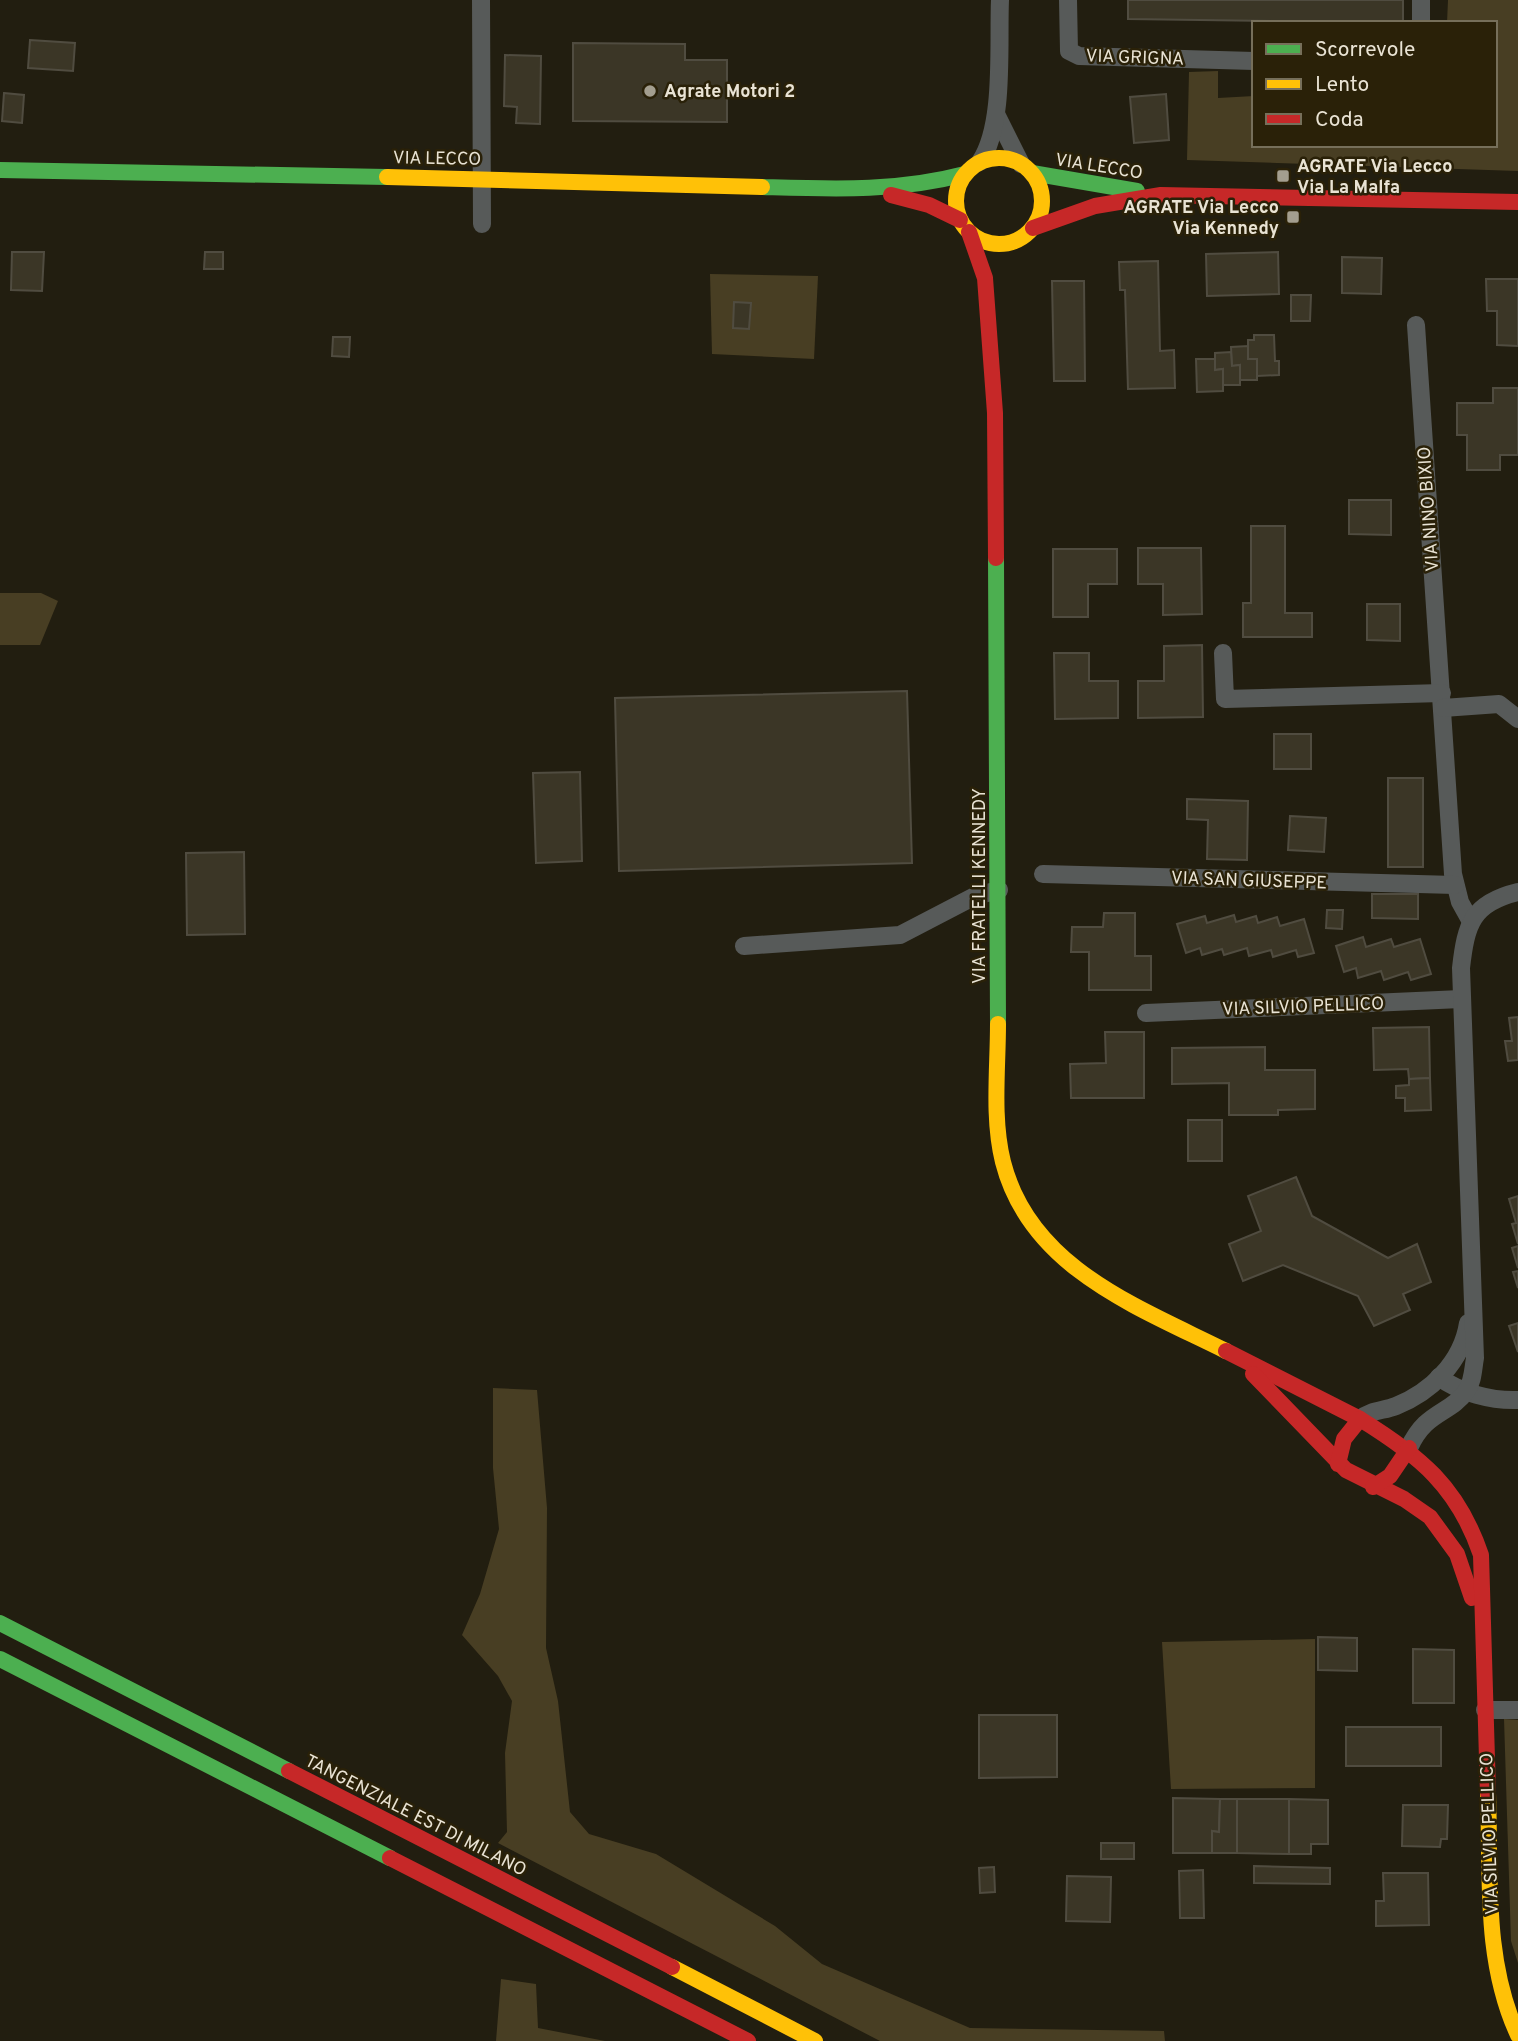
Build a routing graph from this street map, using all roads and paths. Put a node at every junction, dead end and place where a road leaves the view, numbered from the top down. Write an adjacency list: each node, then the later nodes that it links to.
1 (481, 0): 12 (street)
2 (1000, 0): 7 (street)
3 (1068, 0): 6 (street, VIA GRIGNA)
4 (1421, 0): 5 (street)
5 (1421, 21)
6 (1252, 61)
7 (995, 110): 8 (street); 9 (street)
8 (980, 162): 9 (main road, VIA LECCO); 11 (main road, VIA LECCO)
9 (1026, 168): 14 (main road, VIA LECCO); 18 (main road, VIA LECCO)
10 (0, 170): 12 (main road, VIA LECCO)
11 (965, 174): 13 (main road, VIA LECCO); 17 (main road)
12 (481, 178): 13 (main road, VIA LECCO); 16 (street)
13 (873, 190): 17 (main road, VIA LECCO)
14 (1161, 195): 15 (main road, VIA LECCO); 18 (main road, VIA LECCO)
15 (1518, 202)
16 (482, 224)
17 (965, 226): 18 (main road, VIA LECCO); 19 (main road, VIA FRATELLI KENNEDY)
18 (1026, 233): 19 (main road, VIA FRATELLI KENNEDY)
19 (988, 299): 26 (main road, VIA FRATELLI KENNEDY)
20 (1416, 325): 22 (street, VIA NINO BIXIO)
21 (1223, 653): 22 (street)
22 (1442, 700): 23 (street); 25 (street, VIA NINO BIXIO)
23 (1518, 719)
24 (1043, 874): 25 (street, VIA SAN GIUSEPPE)
25 (1455, 885): 28 (street, VIA NINO BIXIO)
26 (999, 890): 29 (street); 33 (main road, VIA FRATELLI KENNEDY)
27 (1518, 892): 28 (street)
28 (1476, 913): 30 (street)
29 (744, 946)
30 (1461, 999): 31 (street, VIA SILVIO PELLICO); 32 (street)
31 (1146, 1013)
32 (1472, 1299): 34 (street); 35 (street)
33 (1233, 1356): 37 (main road, VIA FRATELLI KENNEDY); 39 (main road, VIA FRATELLI KENNEDY)
34 (1439, 1377): 35 (street); 37 (street)
35 (1466, 1391): 36 (street); 38 (street)
36 (1518, 1400)
37 (1360, 1419): 38 (main road, VIA SILVIO PELLICO); 39 (main road)
38 (1409, 1448): 41 (main road); 43 (main road, VIA SILVIO PELLICO)
39 (1338, 1464): 40 (main road, VIA FRATELLI KENNEDY)
40 (1355, 1477): 41 (main road, VIA SILVIO PELLICO)
41 (1373, 1487): 43 (main road, VIA SILVIO PELLICO)
42 (0, 1623): 49 (main road, TANGENZIALE EST DI MILANO)
43 (1480, 1629): 45 (main road, VIA SILVIO PELLICO)
44 (0, 1659): 48 (main road)
45 (1485, 1710): 46 (street); 47 (main road, VIA SILVIO PELLICO)
46 (1518, 1710)
47 (1518, 2035): 50 (street)
48 (748, 2041)
49 (815, 2041)
50 (1516, 2041)

